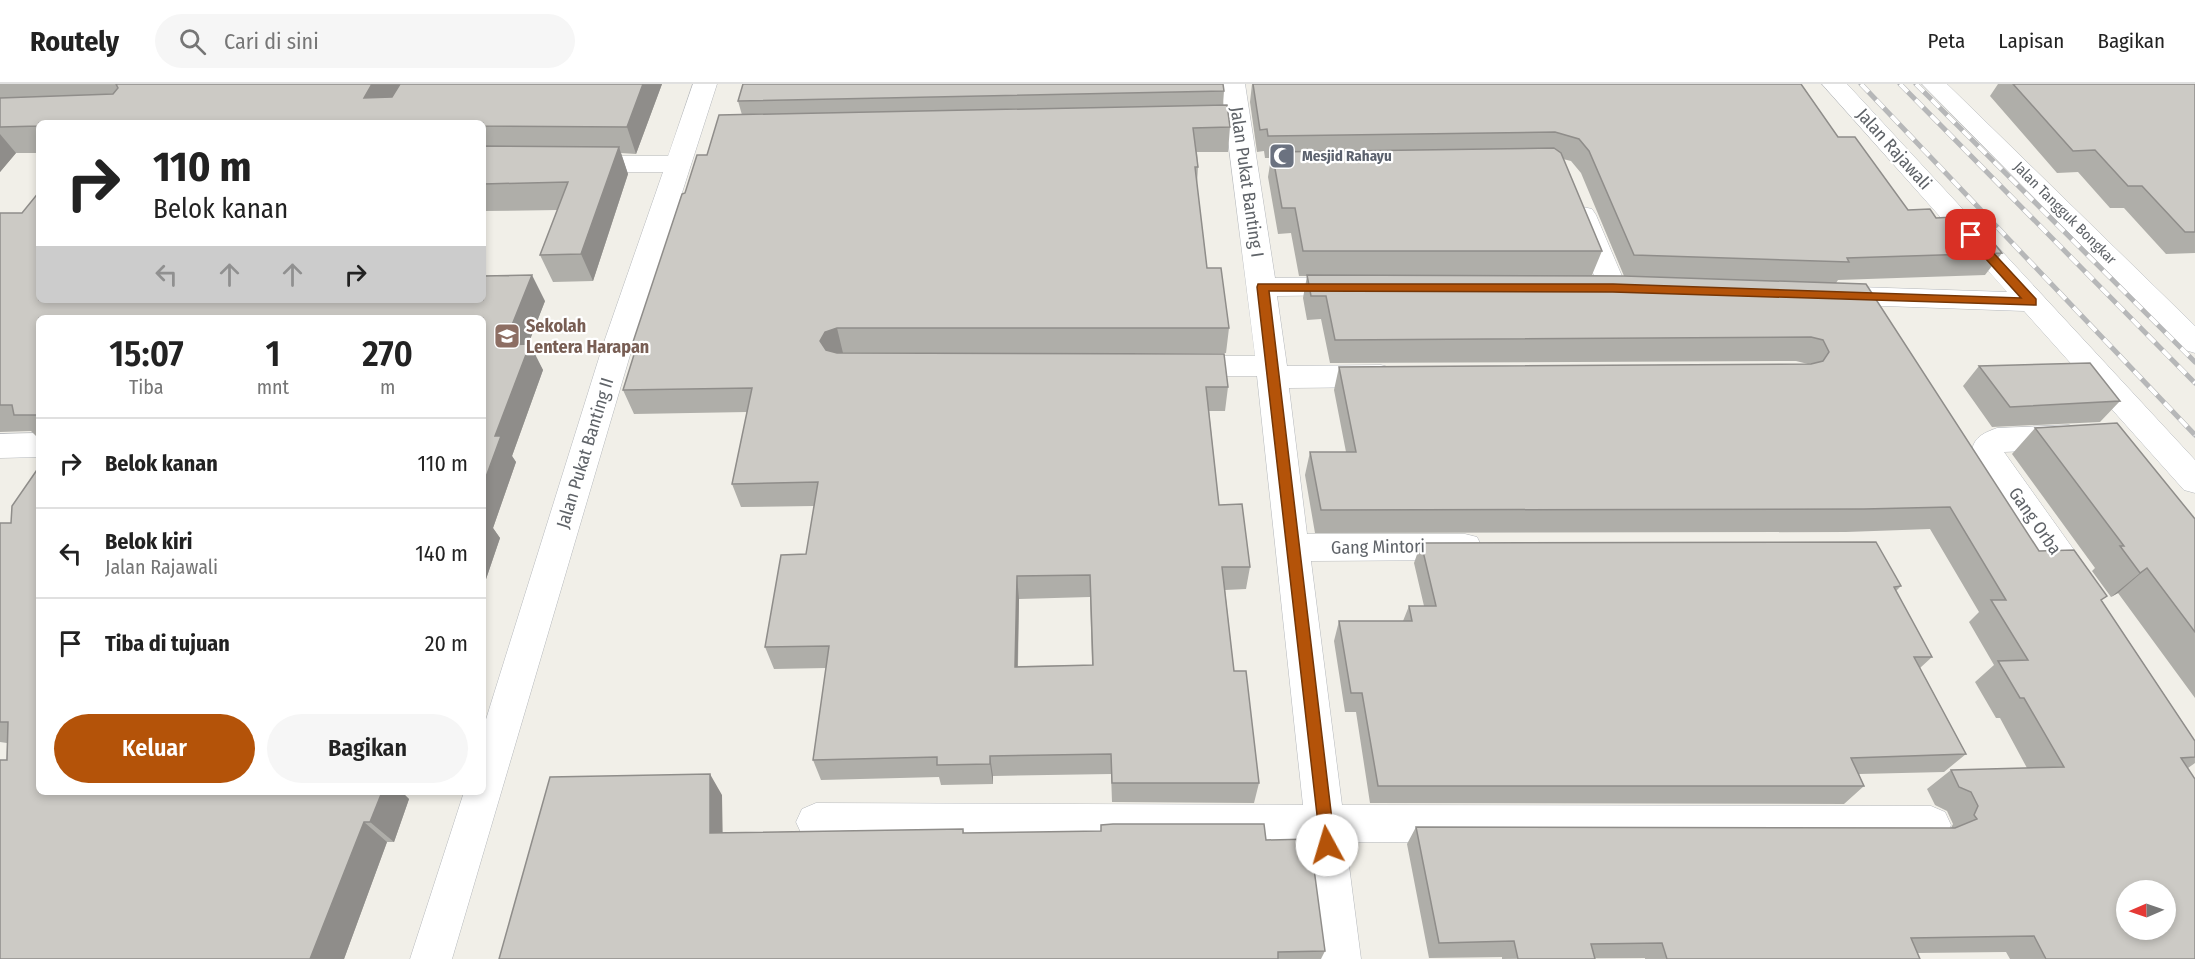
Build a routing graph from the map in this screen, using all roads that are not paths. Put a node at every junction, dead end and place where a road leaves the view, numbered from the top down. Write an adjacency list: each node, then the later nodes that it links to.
1 (705, 84): 6 (street, Jalan Pukat Banting II)
2 (1834, 84): 12 (street, Jalan Rajawali)
3 (1934, 84): 13 (street, Jalan Tangguk Bongkar)
4 (1235, 102): 9 (street, Jalan Pukat Banting I)
5 (563, 164): 6 (street)
6 (676, 164): 24 (street, Jalan Pukat Banting II)
7 (1575, 196): 10 (street)
8 (1380, 286): 9 (street)
9 (1262, 287): 15 (street, Jalan Pukat Banting I)
10 (1613, 288)
11 (1804, 294): 12 (street)
12 (2032, 302): 20 (street, Jalan Rajawali)
13 (2195, 344)
14 (1153, 365): 15 (street)
15 (1272, 371): 16 (street); 22 (street, Jalan Pukat Banting I)
16 (1411, 376)
17 (2119, 435): 23 (street, Gang Orba)
18 (36, 445): 19 (street)
19 (0, 446)
20 (2195, 481)
21 (1497, 546): 22 (street, Gang Mintori)
22 (1293, 548): 27 (street, Jalan Pukat Banting I)
23 (2100, 614)
24 (486, 777)
25 (481, 795): 29 (street, Jalan Pukat Banting II)
26 (816, 822): 27 (street)
27 (1325, 822): 28 (street); 30 (street, Jalan Pukat Banting I)
28 (1931, 825)
29 (431, 959)
30 (1340, 959)

